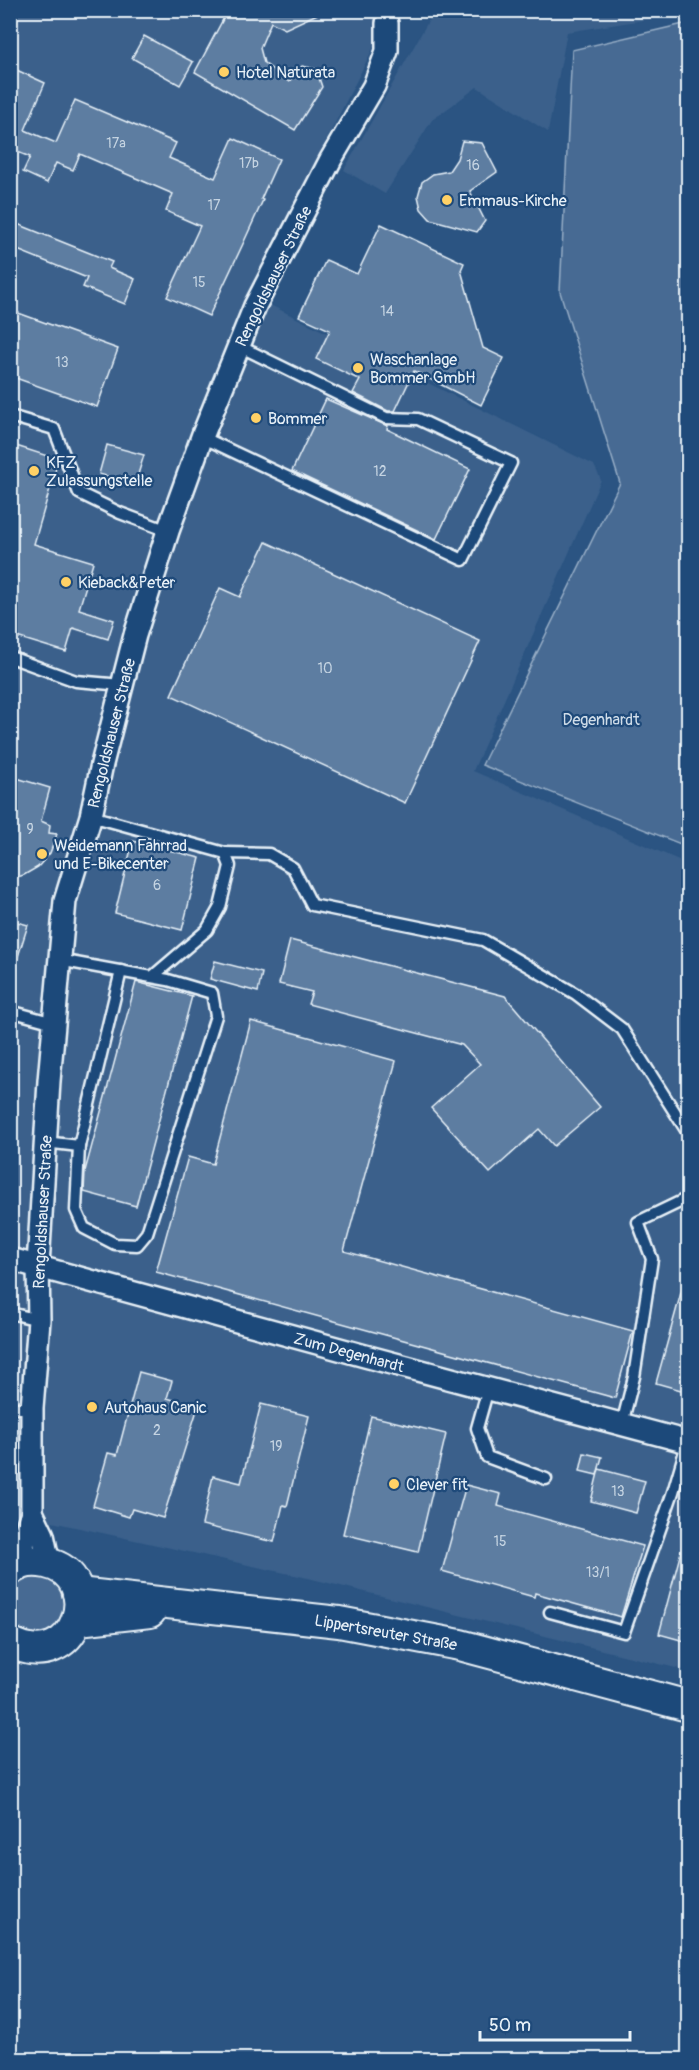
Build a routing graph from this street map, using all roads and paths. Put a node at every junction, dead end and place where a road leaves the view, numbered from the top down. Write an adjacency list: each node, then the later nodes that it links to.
1 (389, 14): 2 (street, Rengoldshauser Straße)
2 (239, 346): 4 (street, Rengoldshauser Straße); 4 (lane)
3 (10, 416): 5 (lane)
4 (202, 437): 5 (street, Rengoldshauser Straße)
5 (168, 531): 7 (street, Rengoldshauser Straße)
6 (10, 657): 7 (lane)
7 (122, 685): 8 (street, Rengoldshauser Straße)
8 (91, 816): 9 (lane); 10 (street, Rengoldshauser Straße)
9 (225, 853): 12 (lane); 15 (lane)
10 (60, 960): 11 (lane); 14 (street, Rengoldshauser Straße)
11 (121, 971): 12 (lane); 17 (lane)
12 (152, 977): 17 (lane)
13 (10, 1011): 14 (lane)
14 (54, 1023): 16 (street, Rengoldshauser Straße)
15 (688, 1132)
16 (45, 1142): 17 (lane); 20 (street, Rengoldshauser Straße)
17 (79, 1146)
18 (688, 1198): 26 (lane)
19 (10, 1259): 20 (street, Zum Degenhardt)
20 (38, 1266): 22 (street, Rengoldshauser Straße); 23 (street, Zum Degenhardt)
21 (10, 1313): 22 (lane)
22 (39, 1320): 25 (street, Rengoldshauser Straße)
23 (488, 1389): 26 (street, Zum Degenhardt); 28 (lane)
24 (10, 1408): 25 (lane)
25 (32, 1408): 29 (street, Rengoldshauser Straße)
26 (622, 1424): 27 (street, Zum Degenhardt)
27 (688, 1442): 31 (lane)
28 (546, 1479)
29 (27, 1566): 30 (main road)
30 (78, 1606): 32 (main road); 33 (main road, Lippertsreuter Straße)
31 (550, 1612)
32 (10, 1642)
33 (688, 1706)

